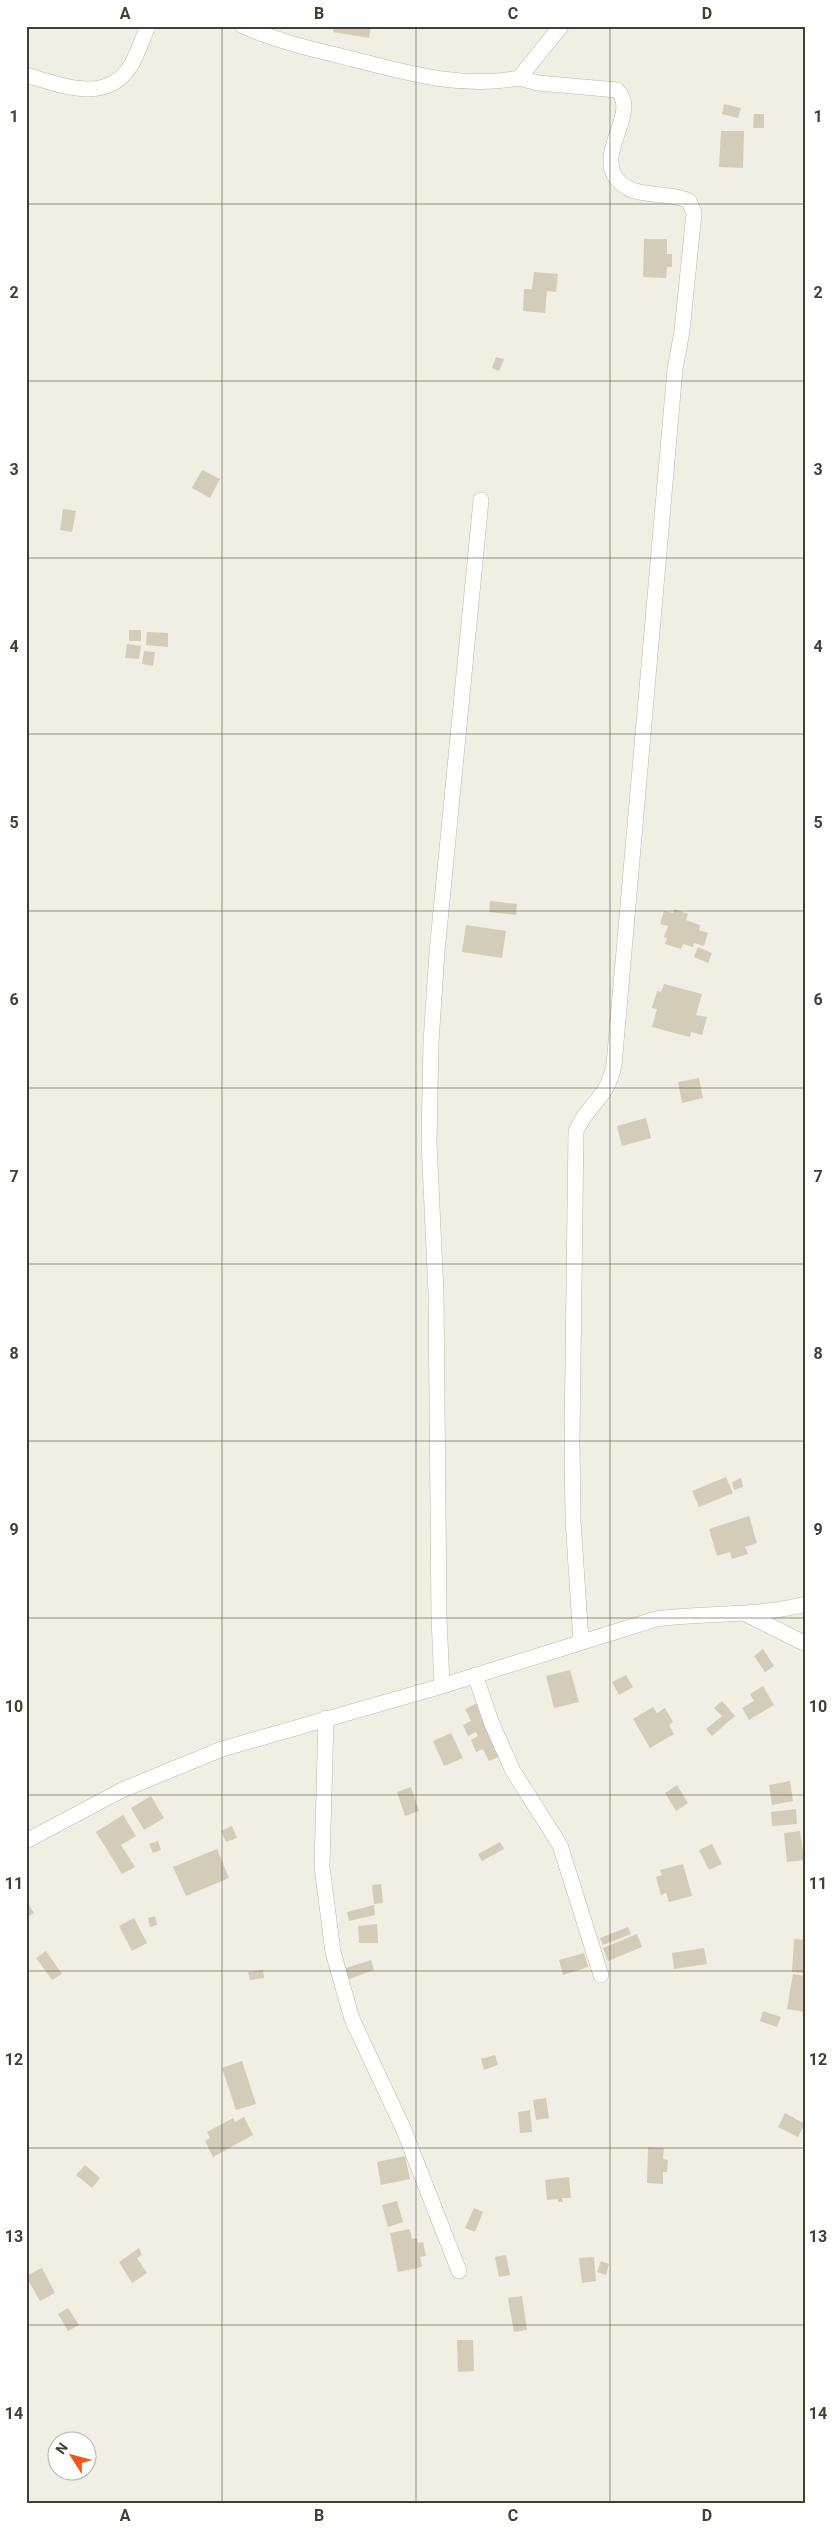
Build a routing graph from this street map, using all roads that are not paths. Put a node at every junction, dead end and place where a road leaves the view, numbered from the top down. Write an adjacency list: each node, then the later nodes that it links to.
1 (148, 26): 4 (street)
2 (243, 26): 5 (street)
3 (561, 26): 5 (street)
4 (26, 75)
5 (518, 78): 9 (street)
6 (481, 500): 12 (street)
7 (806, 1604): 8 (street)
8 (744, 1613): 9 (street); 10 (street)
9 (581, 1641): 11 (street)
10 (806, 1644)
11 (475, 1675): 12 (street); 15 (street)
12 (442, 1686): 13 (street)
13 (326, 1718): 14 (street); 16 (street)
14 (26, 1841)
15 (601, 1975)
16 (458, 2271)

